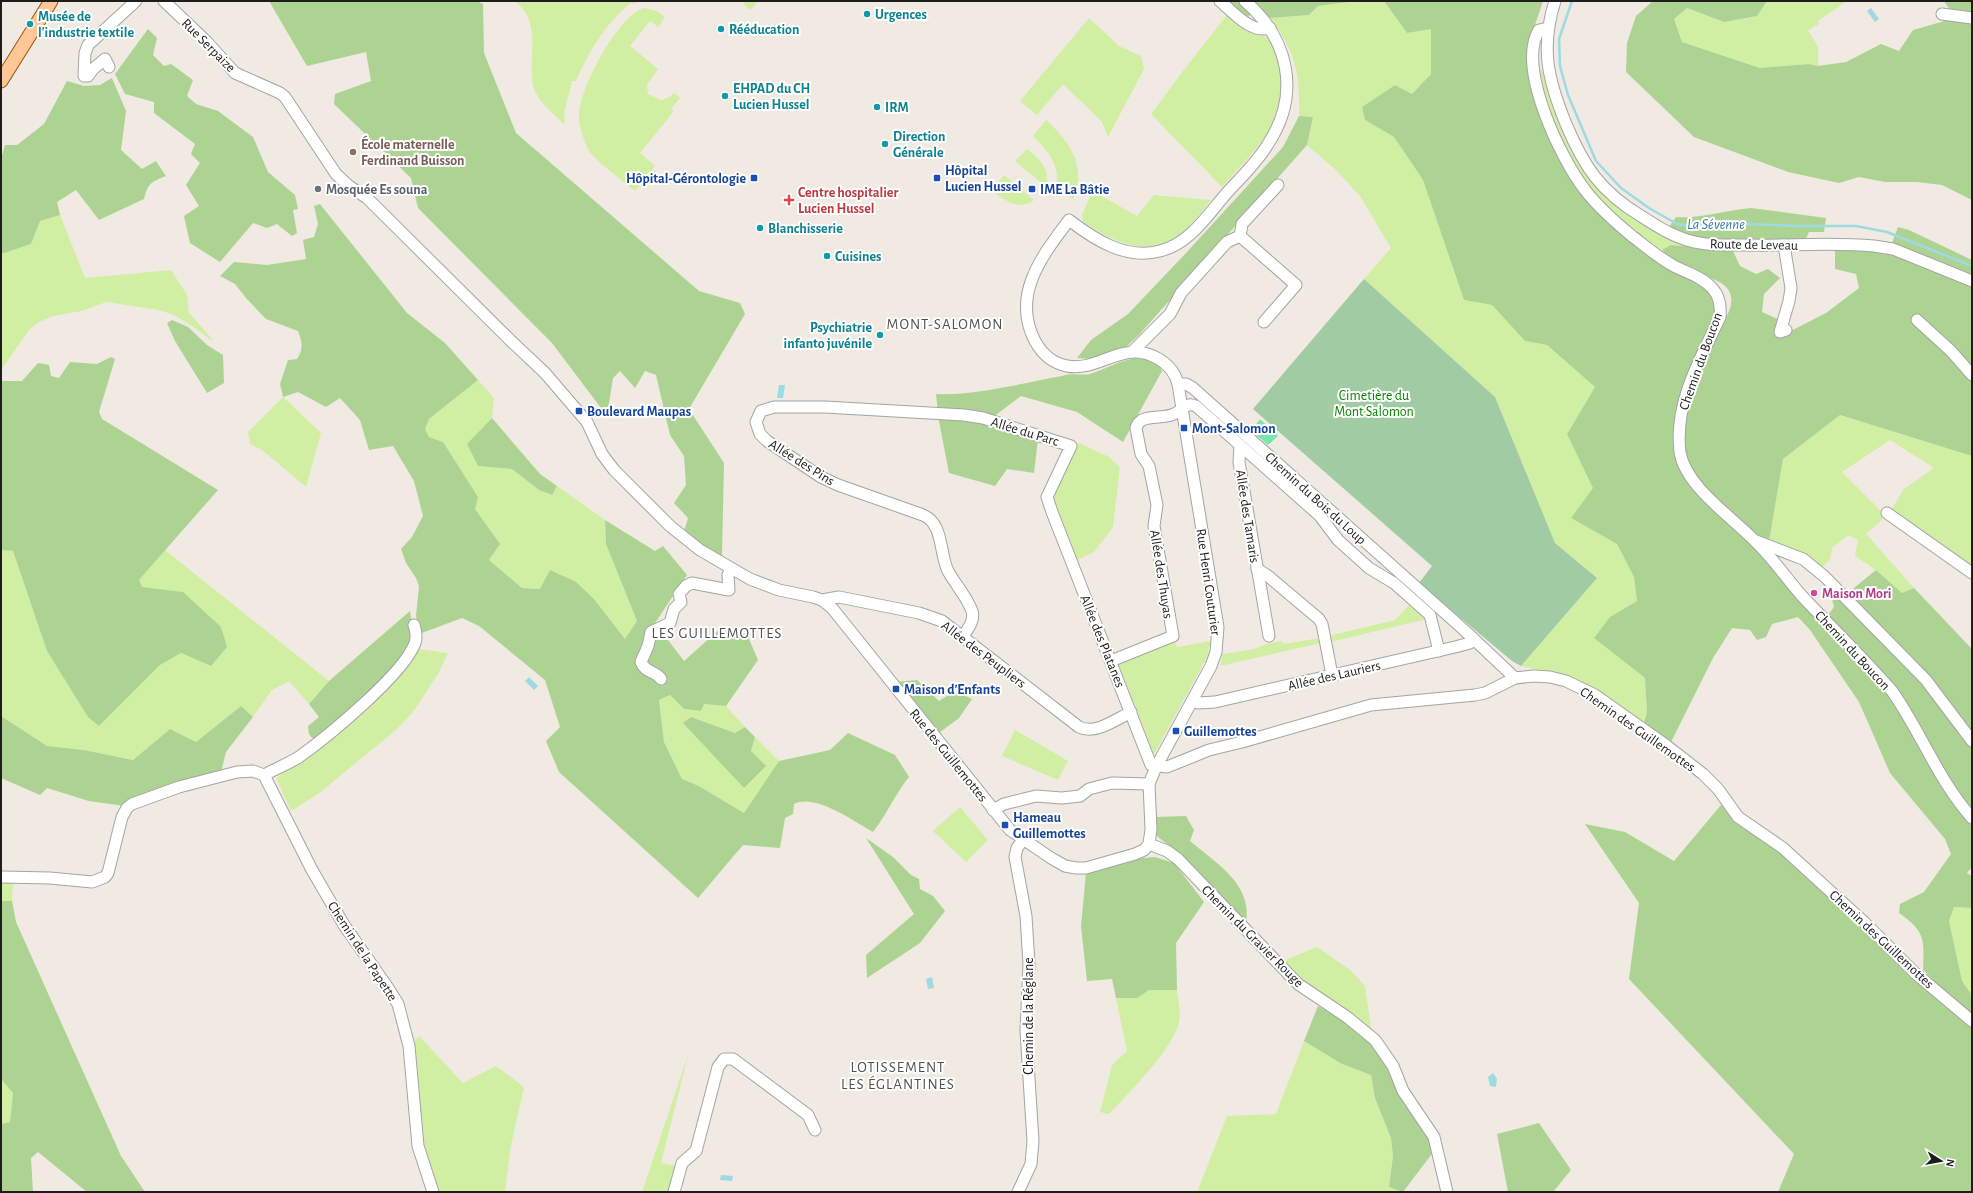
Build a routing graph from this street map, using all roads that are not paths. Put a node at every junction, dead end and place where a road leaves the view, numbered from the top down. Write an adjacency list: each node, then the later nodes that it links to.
1 (51, 1): 12 (main road)
2 (136, 1): 11 (street)
3 (164, 1): 28 (street, Rue Serpaize)
4 (1220, 1): 9 (street)
5 (1245, 1): 9 (street)
6 (1555, 1): 10 (street, Route de Leveau)
7 (1942, 14): 8 (street)
8 (1972, 18)
9 (1270, 28): 20 (street)
10 (1548, 28): 15 (street, Route de Leveau); 29 (street, Chemin du Boucon)
11 (109, 67)
12 (1, 81)
13 (1278, 185): 14 (street)
14 (1240, 236): 18 (street); 20 (street)
15 (1784, 245): 16 (street, Route de Leveau); 19 (street)
16 (1972, 281)
17 (1917, 320): 21 (street)
18 (1264, 322)
19 (1786, 330)
20 (1132, 352): 22 (street)
21 (1972, 375)
22 (1178, 384): 23 (street, Rue Henri Couturier); 37 (street, Chemin du Bois du Loup)
23 (1181, 409): 25 (street); 39 (street, Allée des Thuyas); 43 (street, Rue Henri Couturier)
24 (930, 413): 26 (street, Allée du Parc); 35 (street, Allée des Pins)
25 (1240, 445): 31 (street, Allée des Tamaris); 38 (street)
26 (1052, 512): 39 (street, Allée des Platanes)
27 (1887, 513): 32 (street)
28 (670, 526): 30 (street, Rue des Guillemottes)
29 (1756, 541): 45 (street); 50 (street, Chemin du Boucon)
30 (730, 569): 33 (street, Rue des Guillemottes); 42 (street)
31 (1257, 569): 36 (street); 40 (street, Allée des Tamaris)
32 (1972, 573)
33 (822, 600): 35 (street, Allée des Peupliers); 49 (street, Rue des Guillemottes)
34 (414, 625): 47 (street)
35 (963, 636): 44 (street, Allée des Peupliers)
36 (1268, 636)
37 (1473, 638): 38 (street, Allée des Lauriers); 41 (street, Chemin du Bois du Loup)
38 (1439, 651): 40 (street, Allée des Lauriers)
39 (1111, 661): 44 (street, Allée des Platanes)
40 (1332, 675): 43 (street, Allée des Lauriers)
41 (1515, 678): 46 (street, Chemin des Guillemottes); 54 (street, Chemin des Guillemottes)
42 (661, 679)
43 (1192, 701): 46 (street, Rue Henri Couturier)
44 (1131, 712): 46 (street, Allée des Platanes)
45 (1972, 741)
46 (1156, 767): 48 (street)
47 (262, 774): 53 (street); 56 (street, Chemin de la Papette)
48 (1149, 784): 49 (street); 52 (street)
49 (993, 810): 51 (street, Rue des Guillemottes)
50 (1972, 818)
51 (1022, 840): 52 (street, Rue des Guillemottes); 58 (street, Chemin de la Réglane)
52 (1149, 844): 59 (street, Chemin du Gravier Rouge)
53 (1, 877)
54 (1972, 1021)
55 (815, 1130): 57 (street)
56 (433, 1192)
57 (674, 1192)
58 (1018, 1192)
59 (1447, 1192)

